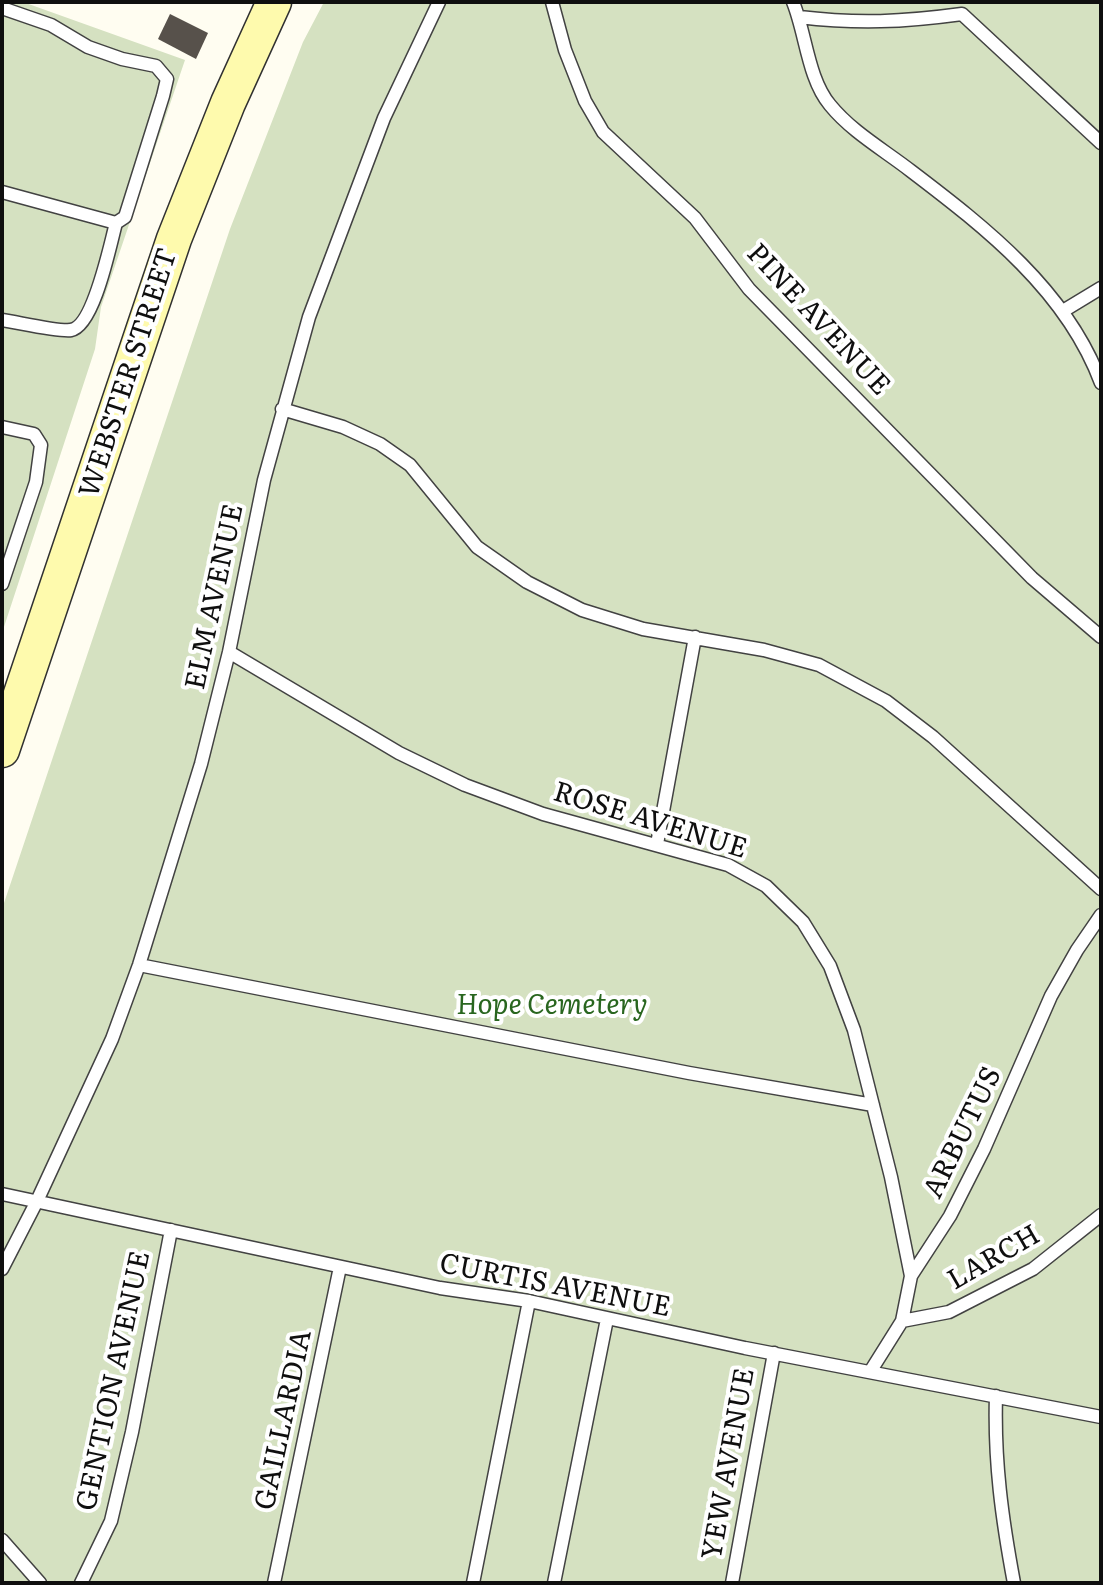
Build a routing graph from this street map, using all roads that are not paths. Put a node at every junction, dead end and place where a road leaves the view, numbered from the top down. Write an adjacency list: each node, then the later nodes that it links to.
1 (274, 2): 21 (main road, WEBSTER STREET)
2 (439, 2): 15 (lane, ELM AVENUE)
3 (552, 2): 19 (lane, PINE AVENUE)
4 (793, 2): 7 (lane)
5 (2, 8): 10 (lane)
6 (960, 8): 7 (lane); 8 (lane)
7 (799, 17): 12 (lane)
8 (1101, 143)
9 (2, 192): 10 (lane)
10 (116, 223): 13 (lane)
11 (1101, 288): 12 (lane)
12 (1063, 311): 14 (lane)
13 (2, 320)
14 (1101, 383)
15 (282, 409): 18 (lane); 20 (lane, ELM AVENUE)
16 (2, 427): 17 (lane)
17 (2, 584)
18 (695, 637): 22 (lane); 23 (lane)
19 (1101, 637)
20 (229, 652): 22 (lane, ROSE AVENUE); 25 (lane, ELM AVENUE)
21 (2, 750)
22 (657, 844): 26 (lane, ROSE AVENUE)
23 (1101, 889)
24 (1101, 915): 33 (lane, ARBUTUS)
25 (139, 965): 26 (lane); 28 (lane, ELM AVENUE)
26 (873, 1105): 33 (lane, ROSE AVENUE)
27 (2, 1194): 28 (lane, CURTIS AVENUE)
28 (37, 1201): 30 (lane, CURTIS AVENUE); 32 (lane, ELM AVENUE)
29 (1101, 1215): 36 (lane, LARCH)
30 (171, 1230): 31 (lane, CURTIS AVENUE); 43 (lane, GENTION AVENUE)
31 (340, 1267): 34 (lane, CURTIS AVENUE); 44 (lane, GAILLARDIA)
32 (2, 1269)
33 (911, 1276): 36 (lane, ARBUTUS)
34 (529, 1301): 35 (lane, CURTIS AVENUE); 45 (lane)
35 (607, 1319): 37 (lane, CURTIS AVENUE); 46 (lane)
36 (902, 1321): 38 (lane, ARBUTUS)
37 (774, 1353): 38 (lane, CURTIS AVENUE); 47 (lane, YEW AVENUE)
38 (870, 1372): 39 (lane, CURTIS AVENUE)
39 (996, 1396): 40 (lane, CURTIS AVENUE); 48 (lane)
40 (1101, 1417)
41 (2, 1540): 42 (lane)
42 (40, 1583)
43 (81, 1583)
44 (274, 1583)
45 (473, 1583)
46 (554, 1583)
47 (732, 1583)
48 (1014, 1583)

